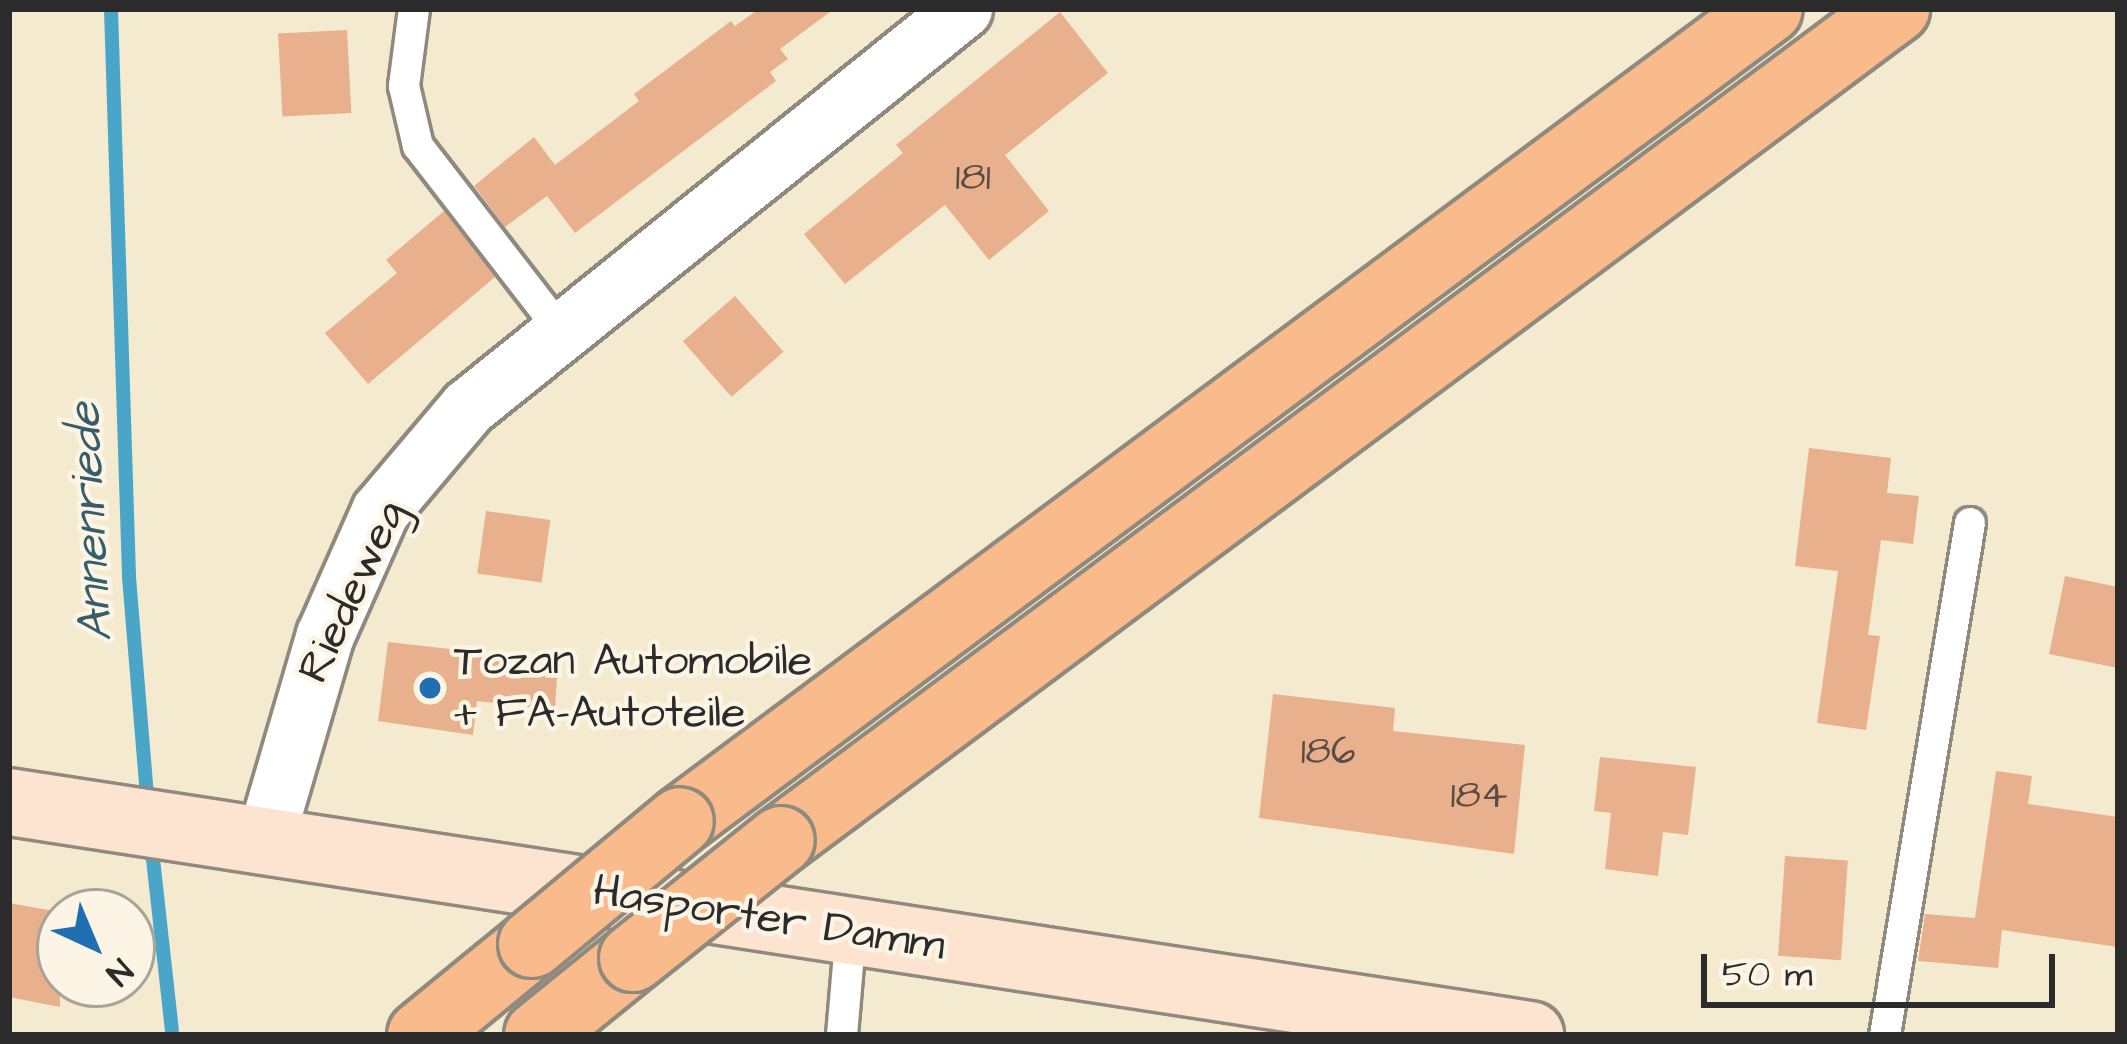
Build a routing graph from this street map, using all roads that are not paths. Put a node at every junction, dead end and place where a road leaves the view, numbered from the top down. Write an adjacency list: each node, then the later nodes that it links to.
1 (414, 9): 5 (lane)
2 (963, 9): 5 (street, Riedeweg)
3 (1769, 9): 11 (highway, bridge)
4 (1896, 9): 12 (highway, bridge)
5 (562, 332): 8 (street, Riedeweg)
6 (1970, 523): 15 (lane)
7 (9, 802): 8 (main road, Hasporter Damm)
8 (264, 843): 9 (main road, Hasporter Damm)
9 (850, 931): 10 (main road, Hasporter Damm); 13 (lane)
10 (1270, 1014): 14 (main road, Hasporter Damm)
11 (421, 1035)
12 (538, 1035)
13 (842, 1035)
14 (1530, 1035)
15 (1886, 1035)

